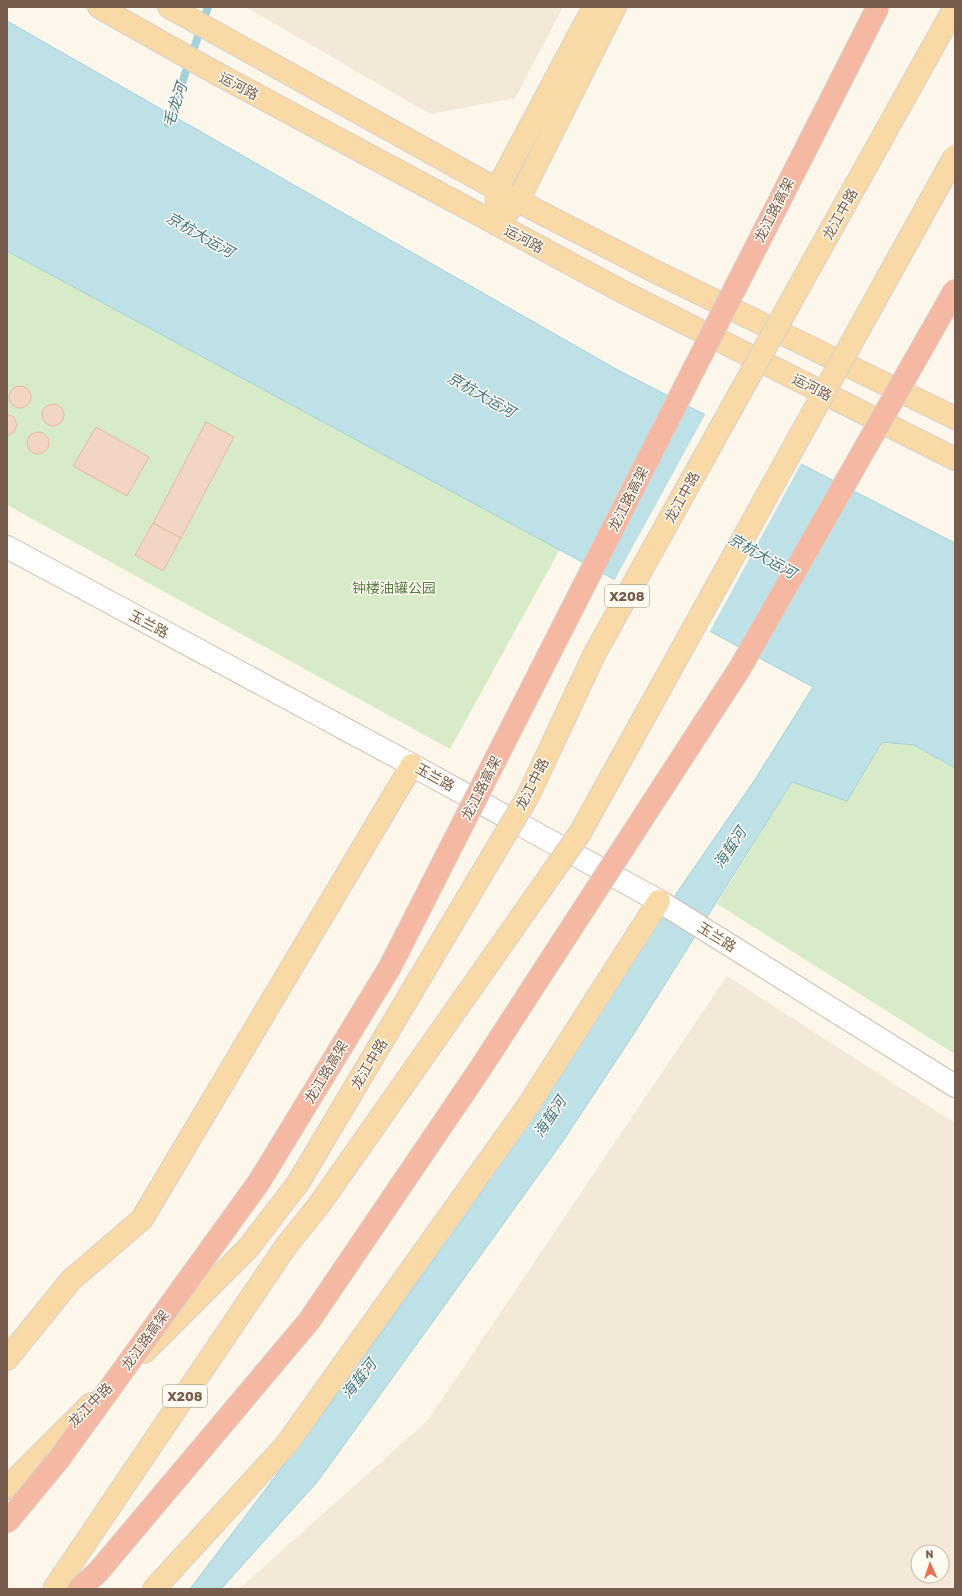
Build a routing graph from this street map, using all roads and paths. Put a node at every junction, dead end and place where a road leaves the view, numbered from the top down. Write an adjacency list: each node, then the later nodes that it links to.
1 (99, 7): 10 (main road, 运河路)
2 (170, 7): 8 (main road)
3 (594, 7): 8 (main road)
4 (615, 7): 9 (main road)
5 (878, 7): 20 (highway, 龙江路高架, bridge)
6 (955, 7): 19 (main road, 龙江中路 / X208, bridge)
7 (955, 156): 21 (main road, X208, bridge)
8 (497, 189): 9 (main road); 10 (main road)
9 (518, 201): 10 (main road); 12 (main road)
10 (496, 224): 13 (main road, 运河路)
11 (955, 290): 22 (highway, bridge)
12 (955, 418)
13 (955, 460)
14 (7, 547): 15 (street, 玉兰路)
15 (412, 765): 16 (street, 玉兰路); 18 (main road)
16 (662, 903): 17 (street, 玉兰路); 23 (main road)
17 (955, 1086)
18 (7, 1359)
19 (7, 1488)
20 (7, 1522)
21 (54, 1589)
22 (80, 1589)
23 (154, 1589)

